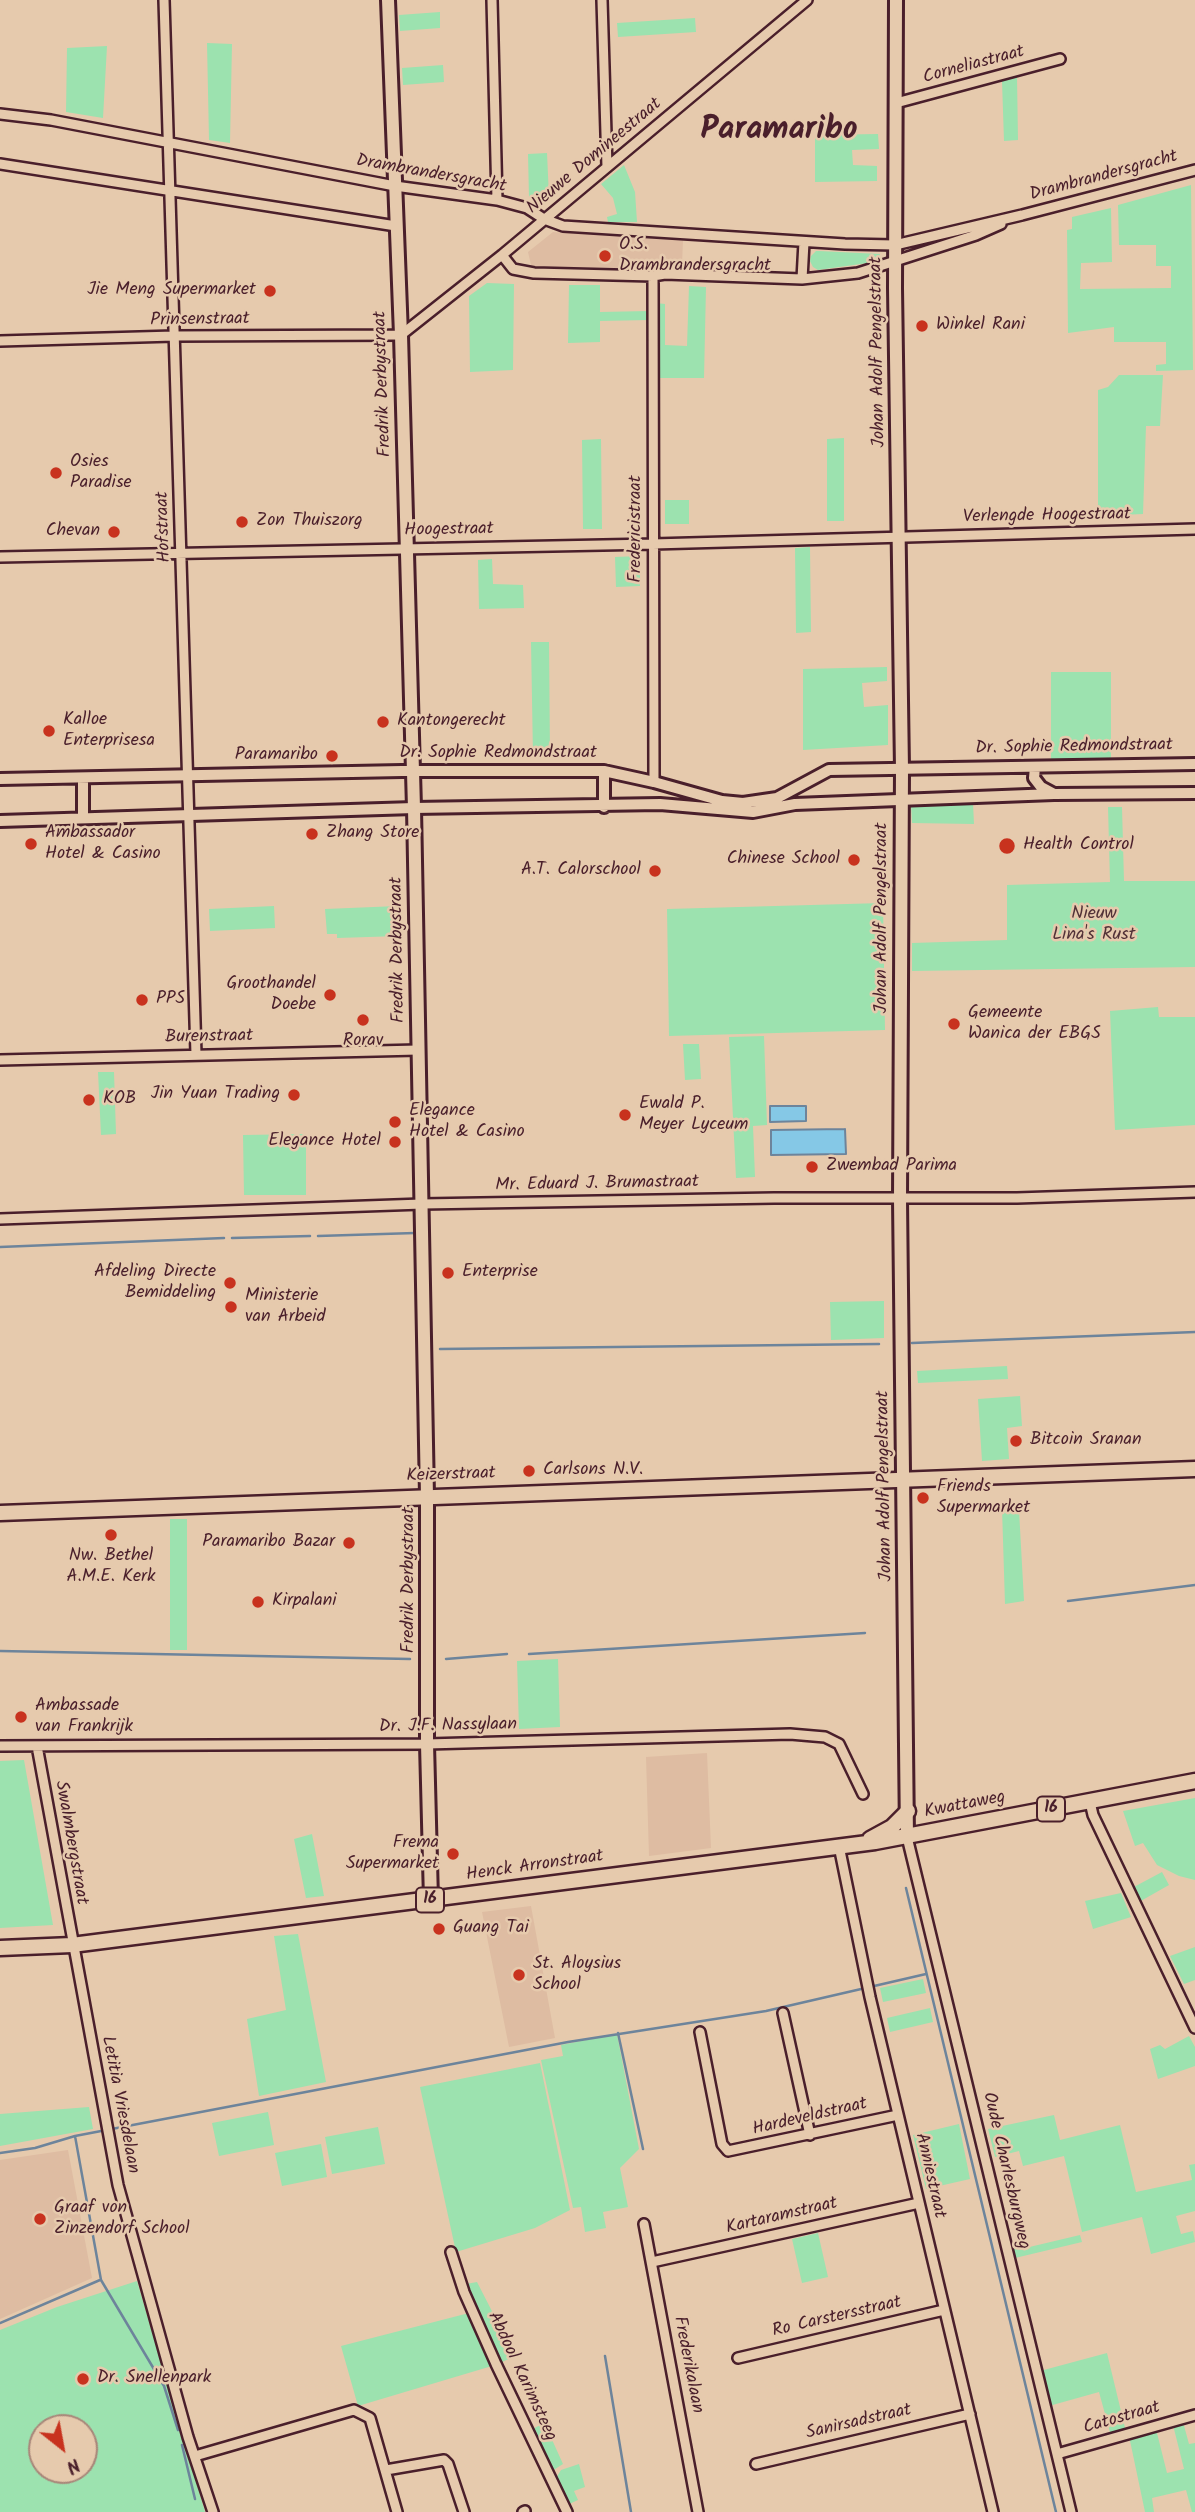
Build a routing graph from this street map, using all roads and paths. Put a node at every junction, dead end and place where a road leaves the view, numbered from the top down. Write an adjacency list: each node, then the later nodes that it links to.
1 (164, 0): 10 (street, Hofstraat)
2 (388, 0): 14 (main road, Fredrik Derbystraat)
3 (492, 0): 16 (street)
4 (602, 0): 12 (street)
5 (807, 0): 12 (street, Nieuwe Domineestraat)
6 (896, 0): 8 (main road, Johan Adolf Pengelstraat)
7 (1060, 59): 8 (street, Corneliastraat)
8 (896, 103): 21 (main road, Johan Adolf Pengelstraat)
9 (0, 114): 10 (street, Drambrandersgracht)
10 (167, 143): 14 (street, Drambrandersgracht); 15 (street, Hofstraat)
11 (0, 164): 15 (street)
12 (607, 167): 18 (street, Nieuwe Domineestraat)
13 (1195, 170): 17 (street, Drambrandersgracht)
14 (395, 186): 16 (street, Drambrandersgracht); 19 (main road, Fredrik Derbystraat)
15 (169, 191): 19 (street); 27 (street, Hofstraat)
16 (497, 200): 18 (street, Drambrandersgracht)
17 (1022, 215): 21 (street, Drambrandersgracht); 23 (street, Drambrandersgracht)
18 (544, 219): 20 (street, Drambrandersgracht); 22 (street, Nieuwe Domineestraat)
19 (396, 226): 26 (main road, Fredrik Derbystraat)
20 (804, 242): 21 (street, Drambrandersgracht); 25 (street)
21 (895, 245): 23 (main road, Johan Adolf Pengelstraat)
22 (502, 255): 24 (street, Drambrandersgracht); 26 (street, Nieuwe Domineestraat)
23 (896, 259): 25 (street, Drambrandersgracht); 30 (main road, Johan Adolf Pengelstraat)
24 (653, 276): 25 (street, Drambrandersgracht); 31 (street, Fredericistraat)
25 (802, 279)
26 (401, 335): 27 (street, Prinsenstraat); 32 (main road, Fredrik Derbystraat)
27 (174, 336): 28 (street, Prinsenstraat); 33 (street, Hofstraat)
28 (0, 341)
29 (1195, 529): 30 (street, Verlengde Hoogestraat)
30 (899, 536): 31 (street, Hoogestraat); 37 (main road, Johan Adolf Pengelstraat)
31 (653, 544): 32 (street, Hoogestraat); 43 (street, Fredericistraat)
32 (406, 548): 33 (street, Hoogestraat); 38 (main road, Fredrik Derbystraat)
33 (181, 553): 34 (street, Hoogestraat); 40 (street, Hofstraat)
34 (0, 557)
35 (1195, 764): 36 (street, Dr. Sophie Redmondstraat)
36 (1035, 767): 37 (street, Dr. Sophie Redmondstraat); 45 (street)
37 (902, 769): 46 (main road, Johan Adolf Pengelstraat); 47 (street, Dr. Sophie Redmondstraat)
38 (413, 771): 39 (street, Dr. Sophie Redmondstraat); 40 (street, Dr. Sophie Redmondstraat); 49 (main road, Fredrik Derbystraat)
39 (604, 771): 43 (street, Dr. Sophie Redmondstraat); 48 (street)
40 (188, 776): 41 (street, Dr. Sophie Redmondstraat); 50 (street, Hofstraat)
41 (83, 778): 42 (street, Dr. Sophie Redmondstraat); 51 (street)
42 (0, 779)
43 (654, 782): 47 (street, Dr. Sophie Redmondstraat)
44 (1195, 793): 45 (street, Dr. Sophie Redmondstraat)
45 (1054, 794): 46 (street, Dr. Sophie Redmondstraat)
46 (901, 800): 47 (street, Dr. Sophie Redmondstraat); 57 (main road, Johan Adolf Pengelstraat)
47 (701, 801): 48 (street, Dr. Sophie Redmondstraat)
48 (604, 807): 49 (street, Dr. Sophie Redmondstraat)
49 (414, 808): 50 (street, Dr. Sophie Redmondstraat); 53 (main road, Fredrik Derbystraat)
50 (189, 815): 51 (street, Dr. Sophie Redmondstraat); 54 (street, Hofstraat)
51 (83, 818): 52 (street, Dr. Sophie Redmondstraat)
52 (0, 821)
53 (418, 1050): 54 (street, Burenstraat); 58 (main road, Fredrik Derbystraat)
54 (196, 1054): 55 (street, Burenstraat)
55 (0, 1060)
56 (1195, 1192): 57 (street, Mr. Eduard J. Brumastraat)
57 (900, 1199): 58 (street, Mr. Eduard J. Brumastraat); 61 (main road, Johan Adolf Pengelstraat)
58 (422, 1204): 59 (street, Mr. Eduard J. Brumastraat); 62 (main road, Fredrik Derbystraat)
59 (0, 1219)
60 (1195, 1469): 61 (main road, Keizerstraat)
61 (904, 1481): 62 (main road, Keizerstraat); 70 (main road, Johan Adolf Pengelstraat)
62 (427, 1496): 63 (main road, Keizerstraat); 64 (main road, Fredrik Derbystraat)
63 (0, 1513)
64 (427, 1744): 66 (street, Dr. J.F. Nassylaan); 68 (street, Dr. J.F. Nassylaan); 74 (main road, Fredrik Derbystraat)
65 (0, 1746): 66 (street, Dr. J.F. Nassylaan)
66 (37, 1746): 75 (street, Swalmbergstraat)
67 (1195, 1781): 69 (main road, Kwattaweg / 16)
68 (863, 1794)
69 (1090, 1802): 71 (main road, Kwattaweg / 16); 78 (street)
70 (908, 1811): 71 (main road, Johan Adolf Pengelstraat); 72 (main road)
71 (907, 1837): 72 (main road, Henck Arronstraat / 16); 90 (street, Oude Charlesburgweg)
72 (859, 1844): 73 (main road, Henck Arronstraat / 16)
73 (839, 1846): 74 (main road, Henck Arronstraat / 16); 80 (street, Anniestraat)
74 (431, 1900): 75 (main road, Henck Arronstraat / 16)
75 (72, 1945): 76 (main road, Henck Arronstraat / 16); 91 (street, Letitia Vriesdelaan)
76 (0, 1948)
77 (783, 2013): 81 (street)
78 (1195, 2028)
79 (700, 2032): 81 (street, Hardeveldstraat)
80 (898, 2115): 81 (street, Hardeveldstraat); 82 (street, Anniestraat)
81 (810, 2135)
82 (919, 2203): 85 (street, Kartaramstraat); 86 (street, Anniestraat)
83 (644, 2224): 85 (street, Frederikalaan)
84 (451, 2252): 97 (street, Abdool Karimsteeg)
85 (652, 2262): 98 (street, Frederikalaan)
86 (944, 2310): 87 (street, Ro Carstersstraat); 88 (street, Anniestraat)
87 (738, 2358)
88 (970, 2414): 92 (street, Sanirsadstraat); 99 (street, Anniestraat)
89 (1195, 2415): 90 (street, Catostraat)
90 (1057, 2454): 100 (street, Oude Charlesburgweg)
91 (195, 2456): 93 (street); 94 (street, Letitia Vriesdelaan)
92 (755, 2464)
93 (386, 2470): 95 (street); 96 (street)
94 (213, 2512)
95 (397, 2512)
96 (464, 2512)
97 (567, 2512)
98 (698, 2512)
99 (993, 2512)
100 (1071, 2512)

